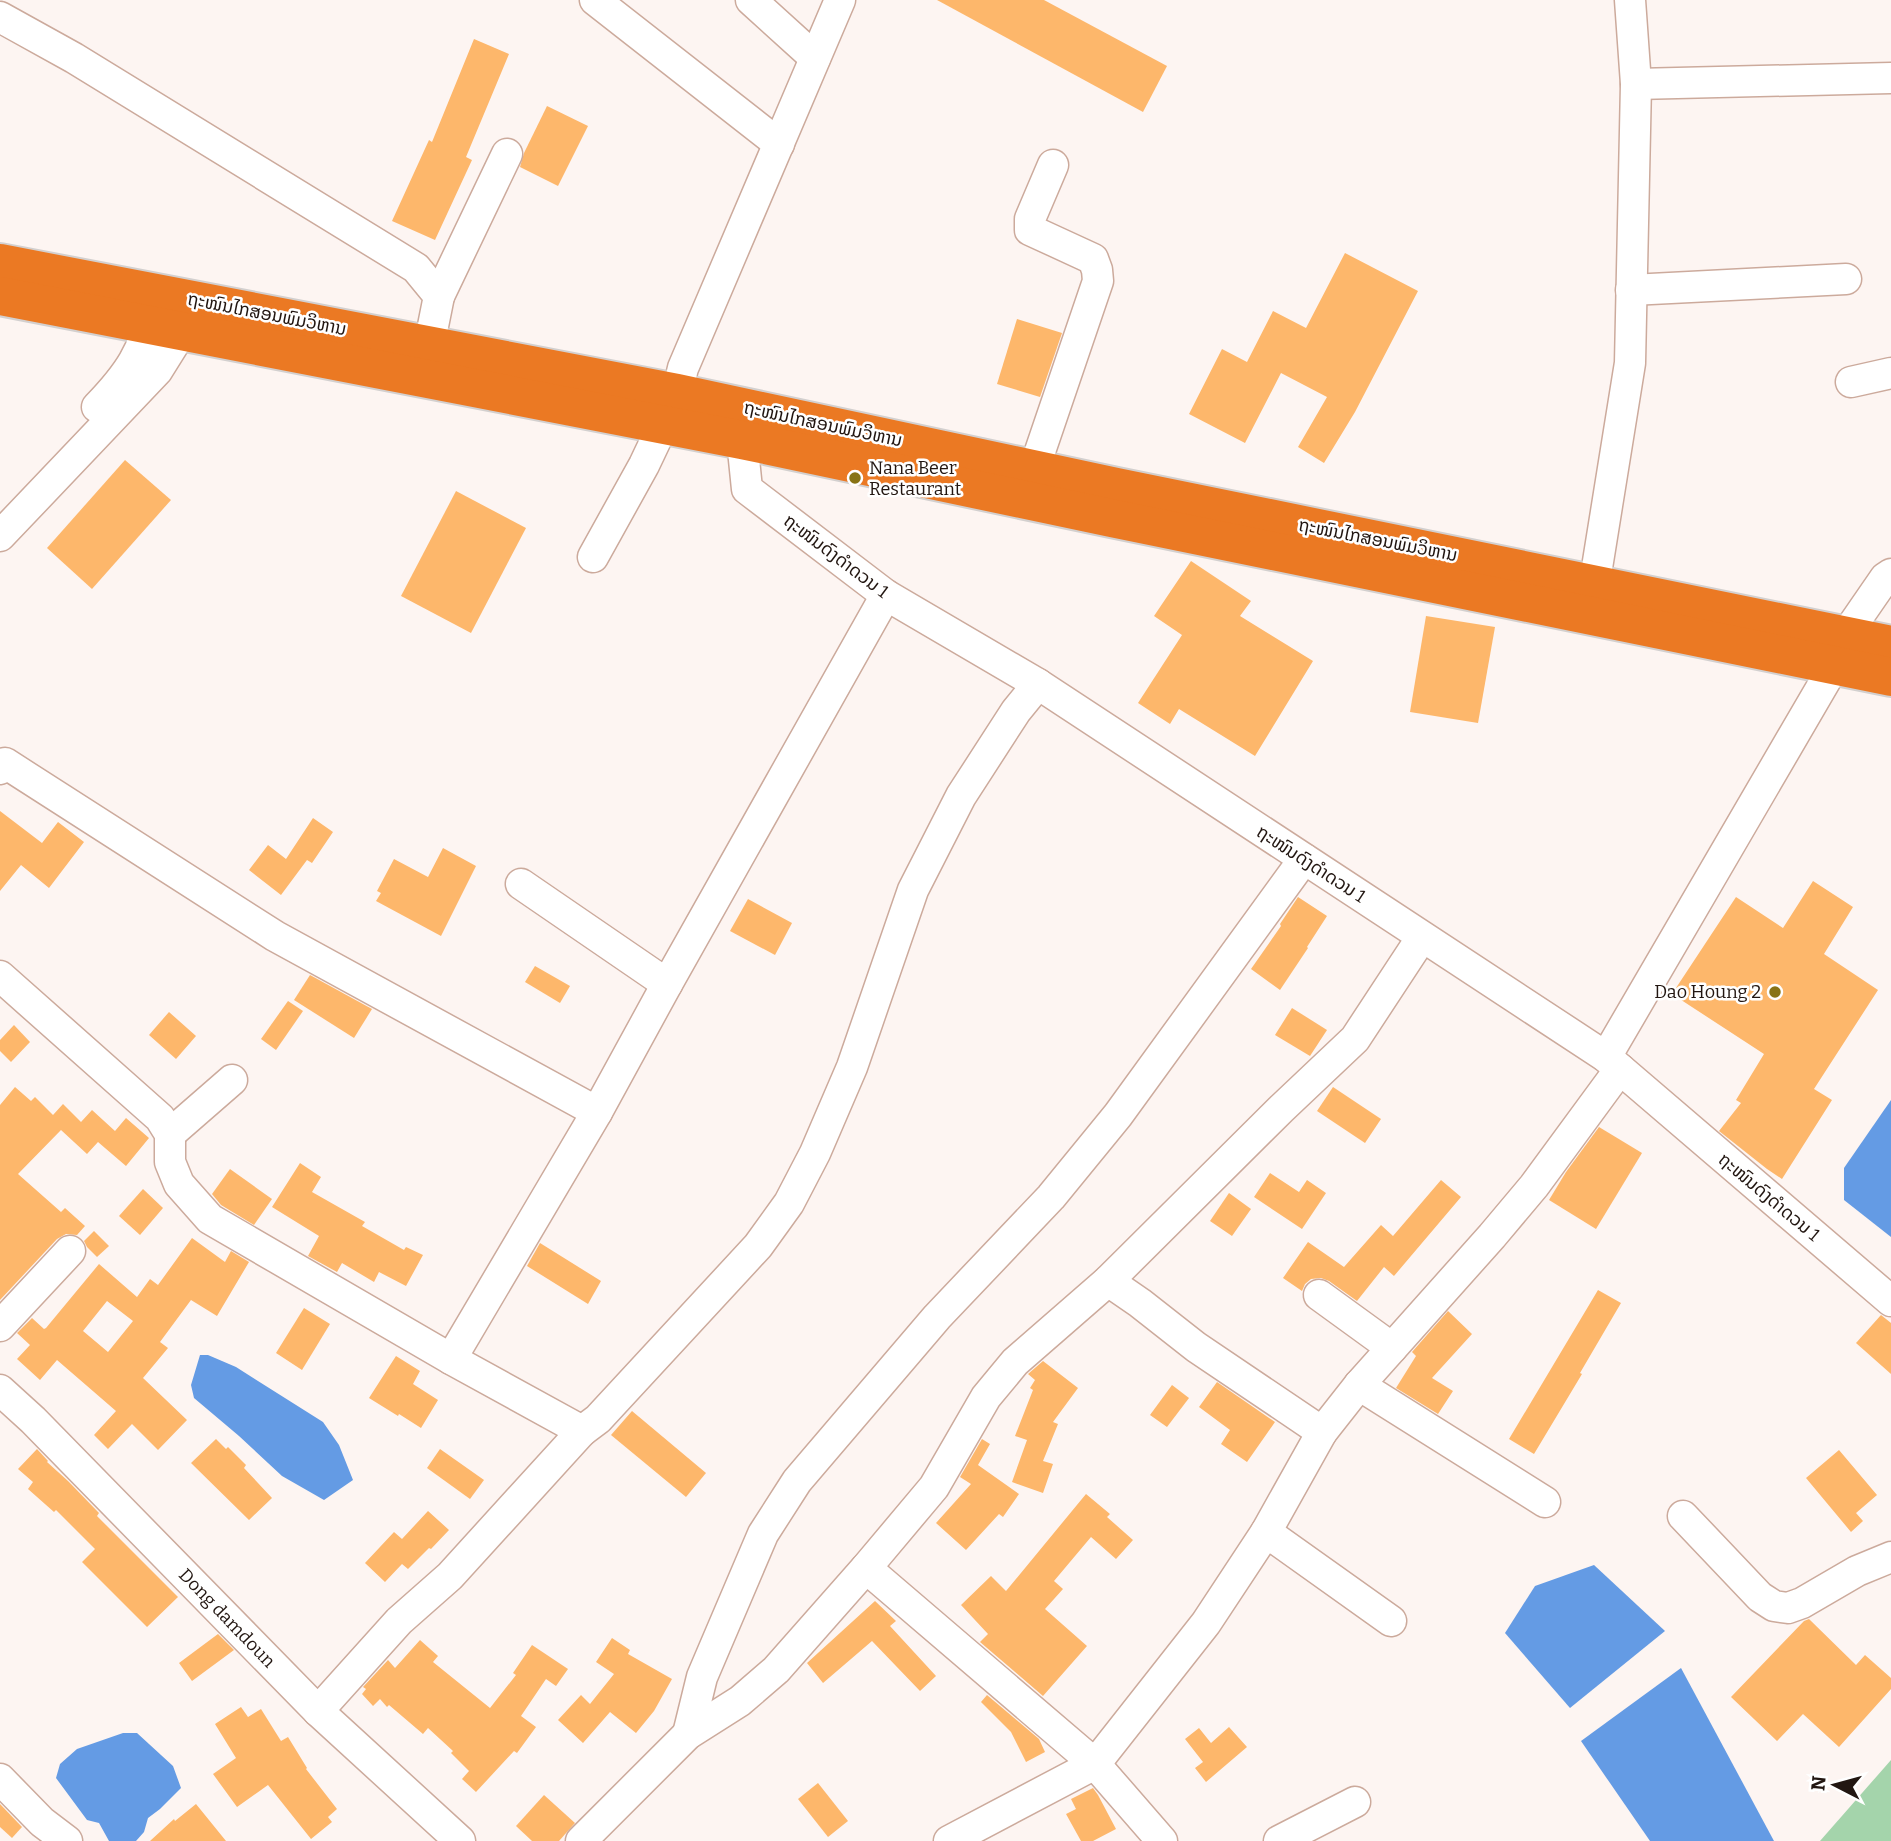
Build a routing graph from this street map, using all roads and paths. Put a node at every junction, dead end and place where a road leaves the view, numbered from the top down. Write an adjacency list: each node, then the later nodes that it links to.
1 (595, 0): 9 (street)
2 (751, 0): 6 (street)
3 (840, 0): 6 (street)
4 (1630, 0): 8 (street)
5 (0, 17): 16 (street)
6 (816, 58): 9 (street)
7 (1891, 78): 8 (street)
8 (1636, 84): 14 (street)
9 (779, 144): 21 (street)
10 (507, 154): 16 (street)
11 (1053, 165): 23 (street)
12 (0, 263): 17 (highway, ຖະໜົນໄກສອນພົມວິຫານ)
13 (1846, 279): 14 (street)
14 (1631, 290): 29 (street)
15 (0, 296): 17 (highway, ຖະໜົນໄກສອນພົມວິຫານ)
16 (439, 296): 18 (street)
17 (169, 312): 18 (highway, ຖະໜົນໄກສອນພົມວິຫານ); 21 (highway, ຖະໜົນໄກສອນພົມວິຫານ); 24 (street); 25 (street)
18 (429, 346): 21 (highway, ຖະໜົນໄກສອນພົມວິຫານ)
19 (1891, 373): 20 (street)
20 (1852, 382)
21 (670, 409): 22 (highway, ຖະໜົນໄກສອນພົມວິຫານ); 23 (highway, ຖະໜົນໄກສອນພົມວິຫານ); 26 (street)
22 (742, 440): 28 (street, ຖະໜົນດົງດຳດວນ 1); 29 (highway, ຖະໜົນໄກສອນພົມວິຫານ)
23 (1034, 469): 29 (highway, ຖະໜົນໄກສອນພົມວິຫານ)
24 (0, 509)
25 (0, 536)
26 (593, 557)
27 (1891, 574): 31 (street)
28 (886, 595): 33 (street, ຖະໜົນດົງດຳດວນ 1); 39 (street)
29 (1592, 600): 31 (highway, ຖະໜົນໄກສອນພົມວິຫານ)
30 (1891, 645): 31 (highway, ຖະໜົນໄກສອນພົມວິຫານ)
31 (1840, 651): 32 (highway, ຖະໜົນໄກສອນພົມວິຫານ); 40 (street)
32 (1891, 677)
33 (1038, 684): 35 (street, ຖະໜົນດົງດຳດວນ 1); 53 (street)
34 (2, 764): 42 (street)
35 (1304, 859): 37 (street, ຖະໜົນດົງດຳດວນ 1); 62 (street)
36 (522, 884): 39 (street)
37 (1422, 937): 40 (street, ຖະໜົນດົງດຳດວນ 1); 45 (street)
38 (0, 976): 43 (street)
39 (667, 984): 42 (street)
40 (1613, 1063): 47 (street, ຖະໜົນດົງດຳດວນ 1); 49 (street)
41 (232, 1080): 43 (street)
42 (597, 1112): 50 (street)
43 (170, 1134): 50 (street)
44 (71, 1251): 48 (street)
45 (1108, 1281): 54 (street); 59 (street)
46 (1319, 1295): 49 (street)
47 (1891, 1301)
48 (0, 1326)
49 (1392, 1348): 51 (street)
50 (452, 1359): 53 (street)
51 (1359, 1385): 54 (street); 55 (street)
52 (0, 1390): 61 (street, Dong damdoun)
53 (582, 1432): 61 (street)
54 (1322, 1432): 57 (street)
55 (1545, 1502)
56 (1683, 1516): 58 (street)
57 (1266, 1532): 60 (street); 63 (street)
58 (1891, 1557)
59 (866, 1568): 62 (street); 63 (street)
60 (1391, 1621)
61 (318, 1711): 67 (street, Dong damdoun)
62 (688, 1734): 68 (street)
63 (1095, 1764): 69 (street); 70 (street)
64 (0, 1779): 66 (street)
65 (1355, 1802): 71 (street)
66 (67, 1841)
67 (460, 1841)
68 (581, 1841)
69 (948, 1841)
70 (1162, 1841)
71 (1279, 1841)

